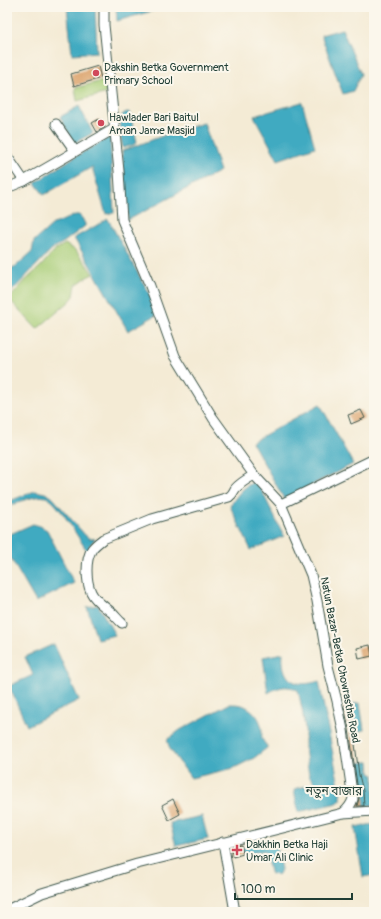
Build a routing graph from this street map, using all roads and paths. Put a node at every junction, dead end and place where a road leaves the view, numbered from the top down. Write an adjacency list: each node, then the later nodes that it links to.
1 (104, 7): 3 (street, Natun Bazar-Betka Chowrastha Road)
2 (56, 124): 4 (street)
3 (114, 129): 4 (street); 9 (street, Natun Bazar-Betka Chowrastha Road)
4 (75, 151): 6 (street)
5 (7, 156): 6 (street)
6 (24, 181): 7 (street)
7 (7, 188)
8 (374, 459): 10 (street)
9 (254, 475): 10 (street, Natun Bazar-Betka Chowrastha Road); 11 (street)
10 (281, 504): 13 (street, Natun Bazar-Betka Chowrastha Road)
11 (122, 623)
12 (374, 811): 13 (street)
13 (343, 813): 14 (street)
14 (223, 842): 15 (street); 16 (street)
15 (7, 910)
16 (235, 912)

